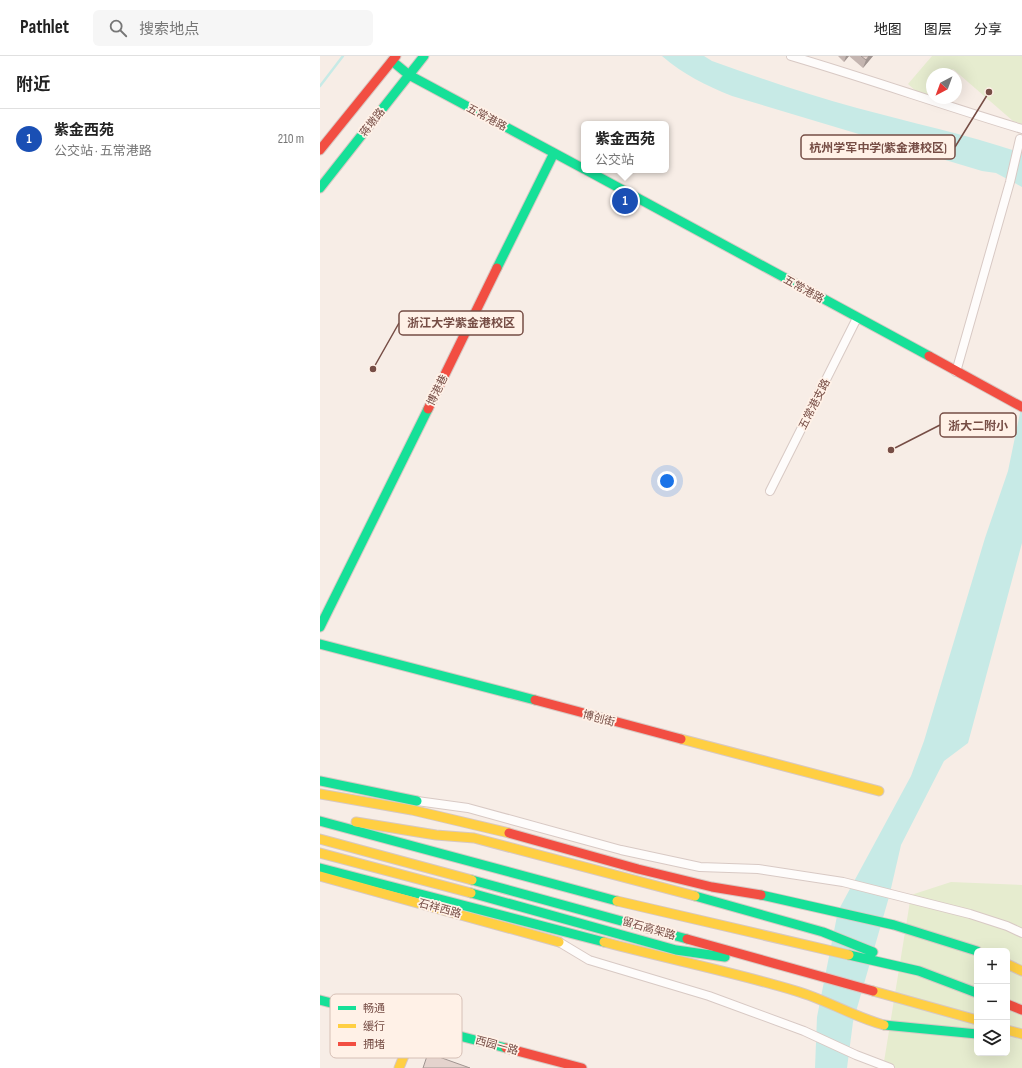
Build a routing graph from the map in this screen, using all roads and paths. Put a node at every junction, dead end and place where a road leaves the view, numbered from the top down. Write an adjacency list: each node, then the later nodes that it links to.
1 (424, 56): 4 (main road, 蒋墩路)
2 (791, 56): 5 (street)
3 (391, 58): 4 (main road, 五常港路); 7 (main road, 蒋墩路)
4 (409, 75): 8 (main road, 五常港路); 11 (main road, 蒋墩路)
5 (1022, 129)
6 (1020, 139): 13 (street)
7 (320, 150)
8 (554, 153): 9 (main road, 五常港路); 16 (main road, 博港巷)
9 (581, 168)
10 (591, 173): 12 (main road, 五常港路)
11 (320, 188)
12 (858, 318): 13 (main road, 五常港路); 15 (street, 五常港支路)
13 (956, 372): 14 (main road, 五常港路)
14 (1022, 407)
15 (770, 491)
16 (320, 627)
17 (320, 644): 19 (main road, 博创街)
18 (320, 781): 21 (main road)
19 (878, 791)
20 (320, 794): 24 (main road)
21 (417, 801): 24 (main road); 29 (street)
22 (320, 815): 34 (main road)
23 (320, 821): 34 (main road, 留石高架路)
24 (520, 836): 31 (main road)
25 (320, 839): 36 (main road, 留石高架路)
26 (320, 853): 36 (main road)
27 (320, 868): 32 (main road)
28 (320, 876): 30 (main road, 石祥西路)
29 (1022, 933)
30 (559, 942): 32 (main road, 石祥西路); 52 (street)
31 (974, 950)
32 (638, 951): 44 (main road)
33 (1010, 965): 35 (main road)
34 (918, 970): 37 (main road, 留石高架路)
35 (1022, 971)
36 (855, 985): 42 (main road, 留石高架路)
37 (974, 992)
38 (320, 1000): 39 (main road, 西园一路)
39 (330, 1002)
40 (1010, 1005): 41 (main road)
41 (1022, 1010)
42 (974, 1019)
43 (1010, 1031): 45 (main road)
44 (974, 1034)
45 (1022, 1034)
46 (462, 1036): 51 (main road, 西园一路)
47 (1010, 1039): 48 (main road)
48 (1022, 1043)
49 (403, 1058): 50 (main road)
50 (399, 1068)
51 (582, 1068)
52 (890, 1068)

